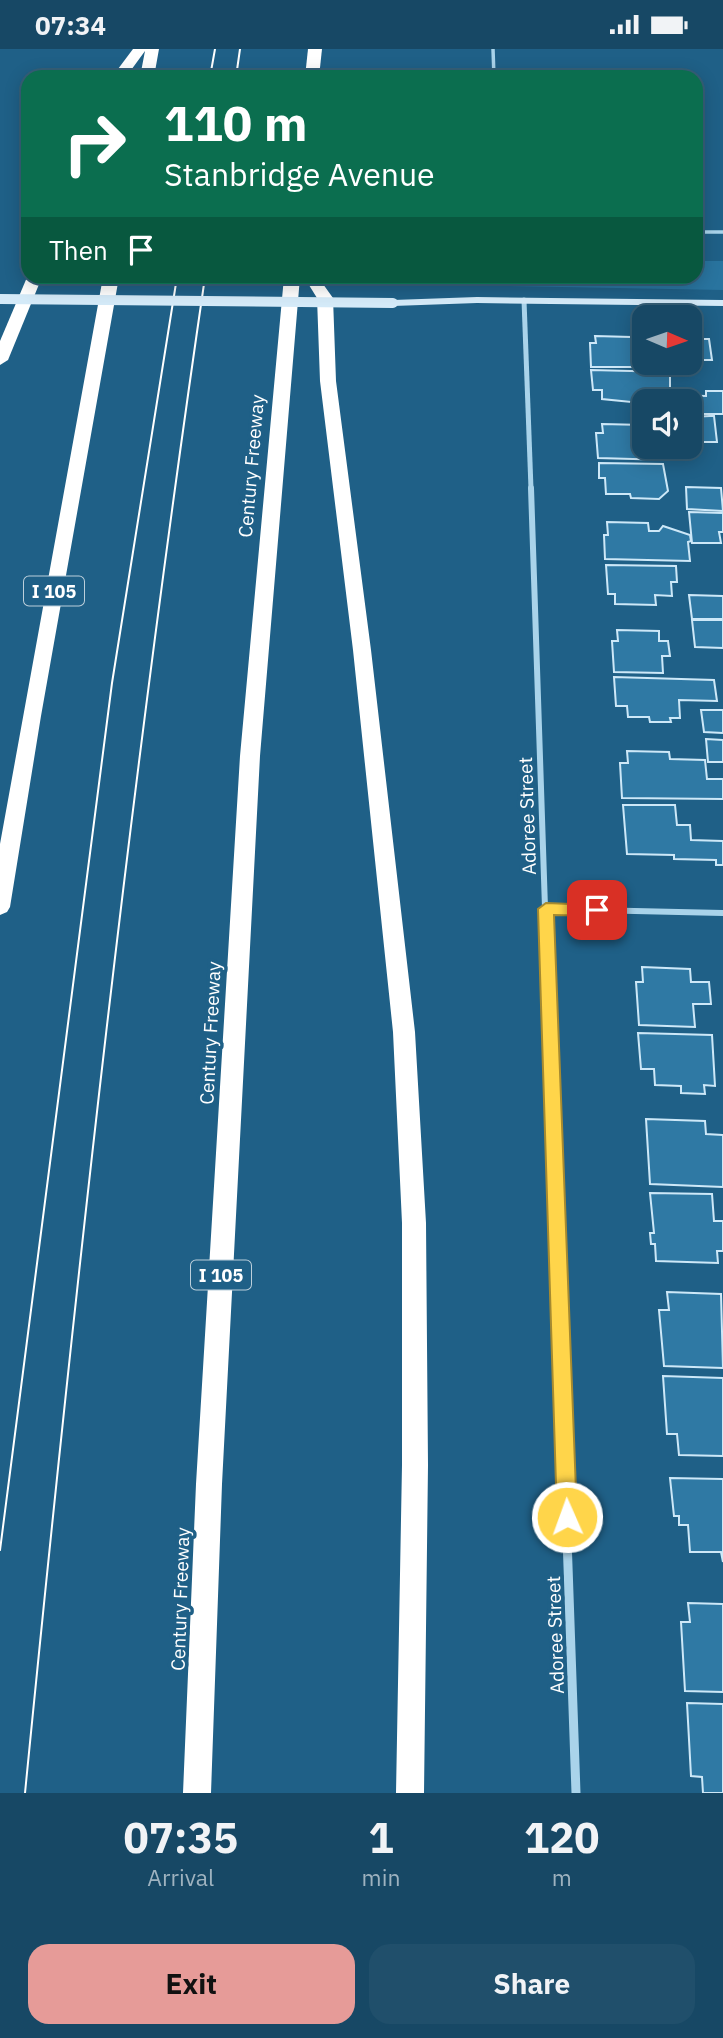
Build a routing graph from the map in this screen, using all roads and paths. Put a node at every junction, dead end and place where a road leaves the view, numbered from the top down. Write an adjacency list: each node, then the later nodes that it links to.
1 (140, 49): 5 (highway)
2 (152, 49): 6 (highway)
3 (315, 49): 7 (highway)
4 (492, 49): 8 (lane)
5 (124, 70)
6 (148, 70)
7 (313, 70)
8 (494, 70)
9 (703, 232): 10 (lane)
10 (723, 232)
11 (31, 284): 18 (highway)
12 (110, 284): 19 (highway, I 105)
13 (291, 284): 22 (highway, Century Freeway / I 105)
14 (316, 284): 23 (highway)
15 (0, 299): 16 (street, bridge)
16 (524, 300): 17 (street); 20 (street, Adoree Street)
17 (723, 303)
18 (0, 360)
19 (0, 907)
20 (546, 909): 21 (street); 24 (street, Adoree Street)
21 (723, 913)
22 (197, 1793)
23 (411, 1793)
24 (576, 1793)

